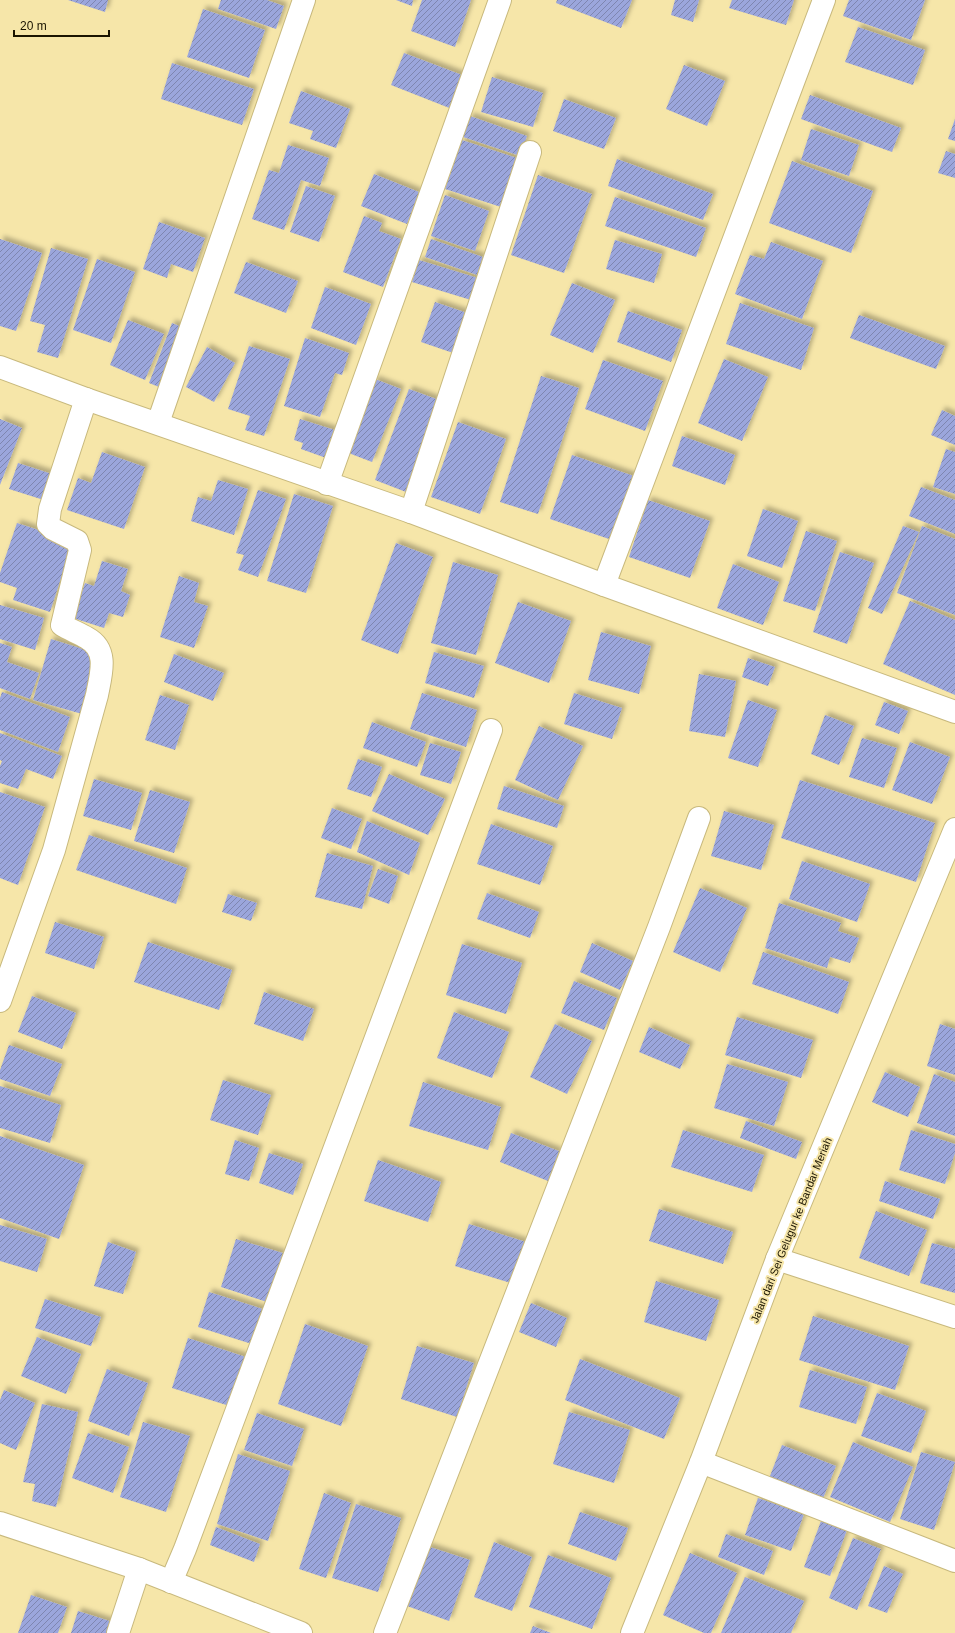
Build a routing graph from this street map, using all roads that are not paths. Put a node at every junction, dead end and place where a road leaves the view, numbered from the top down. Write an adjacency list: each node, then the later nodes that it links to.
1 (304, 0): 7 (street)
2 (500, 0): 8 (street)
3 (824, 0): 10 (street)
4 (530, 152): 9 (street)
5 (0, 367): 6 (street)
6 (86, 399): 7 (street); 15 (street)
7 (158, 423): 8 (street)
8 (326, 484): 9 (street)
9 (411, 512): 10 (street)
10 (604, 585): 11 (street)
11 (955, 712)
12 (491, 730): 22 (street)
13 (699, 818): 25 (street)
14 (955, 829): 16 (street, Jalan dari Sei Gelugur ke Bandar Meriah)
15 (0, 1001)
16 (777, 1259): 17 (street); 18 (street, Jalan dari Sei Gelugur ke Bandar Meriah)
17 (955, 1317)
18 (701, 1462): 20 (street); 26 (street, Jalan dari Sei Gelugur ke Bandar Meriah)
19 (0, 1524): 21 (street)
20 (955, 1561)
21 (139, 1569): 22 (street); 23 (street)
22 (170, 1582): 24 (street)
23 (118, 1633)
24 (301, 1633)
25 (385, 1633)
26 (632, 1633)

